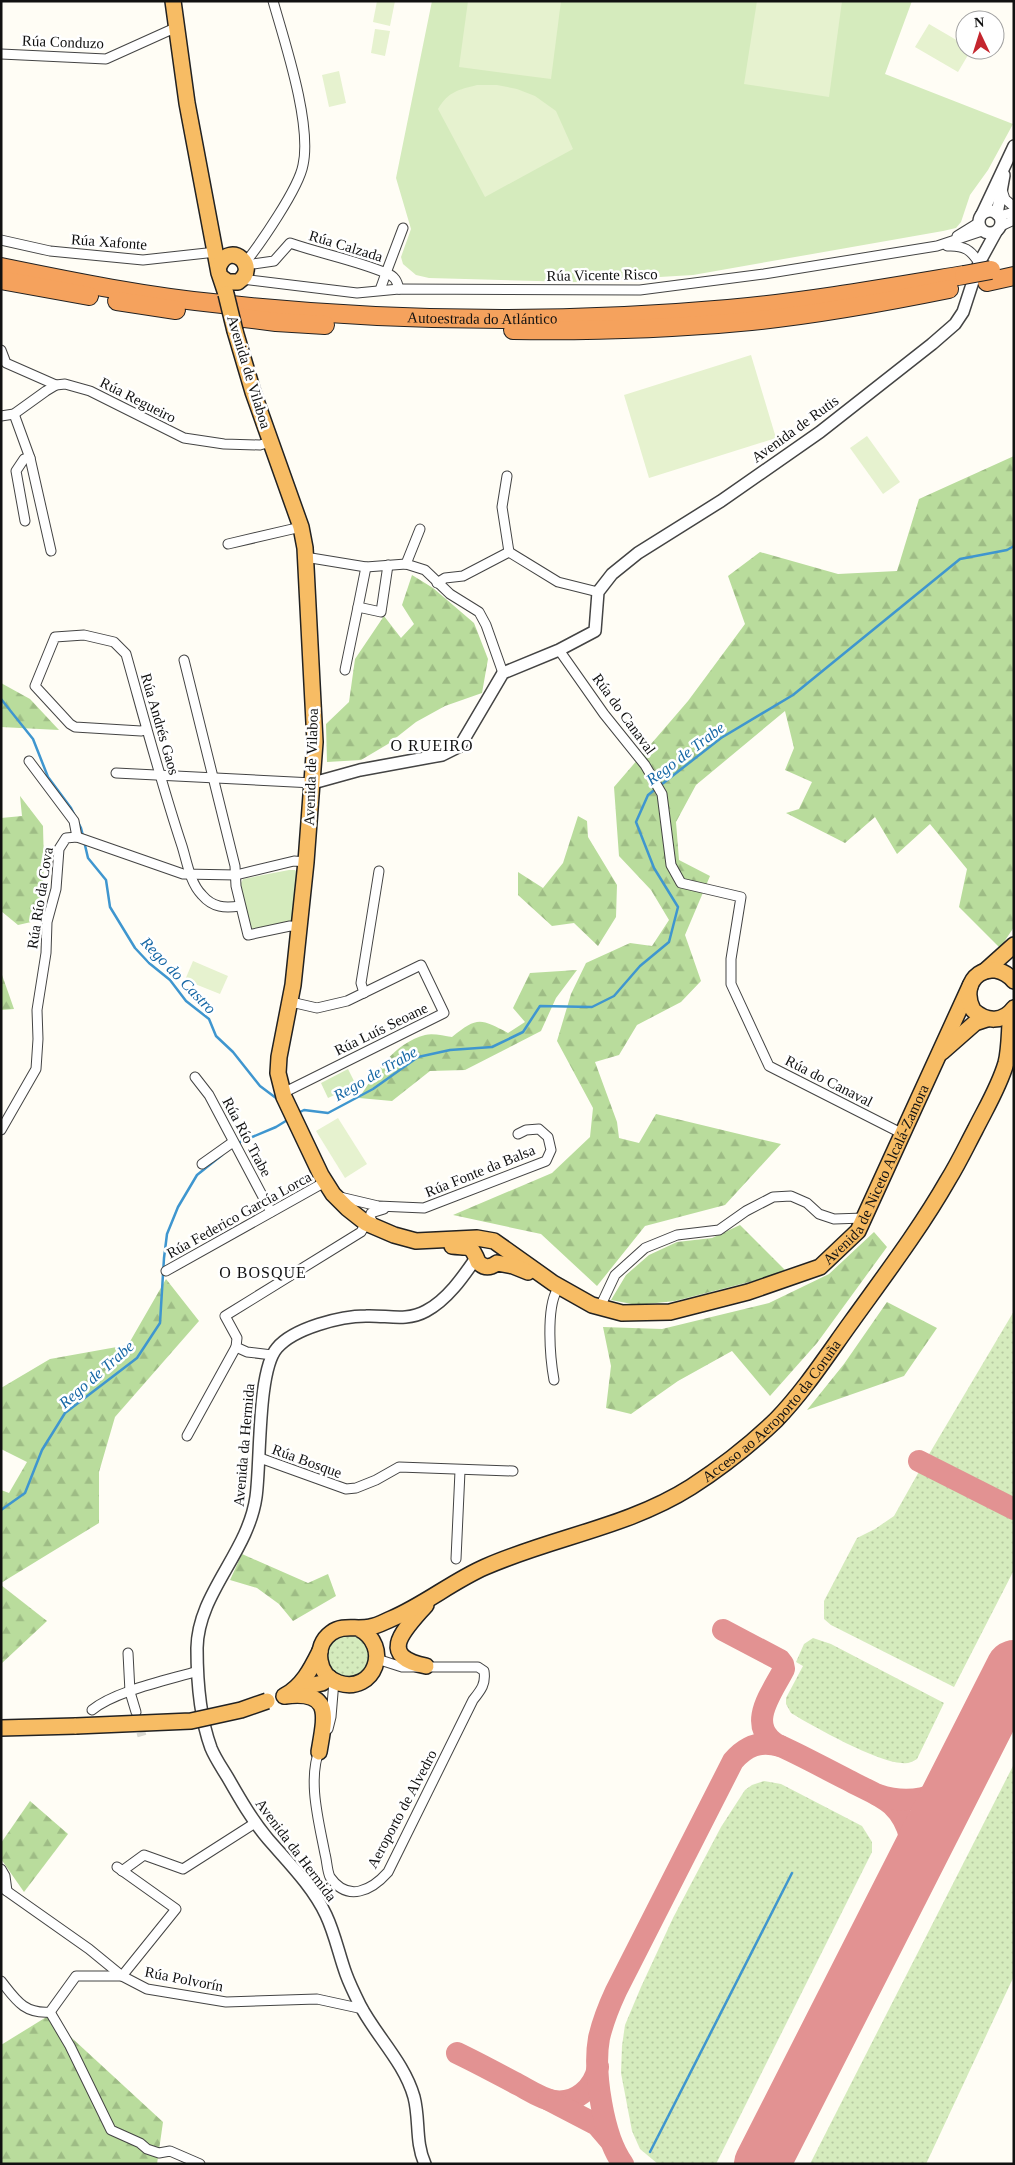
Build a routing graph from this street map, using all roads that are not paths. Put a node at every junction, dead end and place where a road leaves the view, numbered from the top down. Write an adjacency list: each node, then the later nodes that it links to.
1 (173, 1): 3 (highway, Avenida de Vilaboa)
2 (273, 1): 18 (street)
3 (176, 27): 4 (street, Rúa Conduzo); 18 (highway, Avenida de Vilaboa)
4 (1, 54)
5 (1014, 146): 6 (street, Avenida de Rutis)
6 (1006, 164): 7 (street, Avenida de Rutis); 12 (street, Avenida de Rutis)
7 (1002, 190): 8 (street); 11 (street, Avenida de Rutis)
8 (1014, 207)
9 (1014, 212): 11 (street)
10 (1014, 220): 11 (street)
11 (998, 222): 12 (street); 12 (street); 19 (street, Avenida de Rutis)
12 (981, 225): 15 (street, Rúa Vicente Risco); 19 (street, Avenida de Rutis)
13 (403, 228): 20 (street)
14 (1, 240): 18 (street, Rúa Xafonte)
15 (937, 246): 19 (street); 24 (street, Rúa Vicente Risco)
16 (1014, 265): 19 (highway)
17 (1, 267): 23 (highway, Autoestrada do Atlántico)
18 (231, 267): 20 (street, Rúa Calzada); 25 (street, Rúa Vicente Risco); 30 (highway, Avenida de Vilaboa, bridge)
19 (986, 272): 21 (highway); 23 (highway, bridge); 44 (street, Avenida de Rutis)
20 (386, 273): 24 (street); 25 (street)
21 (1014, 276)
22 (1, 280): 23 (highway, Autoestrada do Atlántico)
23 (962, 281)
24 (399, 289): 25 (street, Rúa Vicente Risco)
25 (380, 290)
26 (1, 350): 27 (street, Rúa Regueiro)
27 (56, 385): 28 (street); 30 (street, Rúa Regueiro)
28 (14, 414): 29 (street); 31 (street)
29 (1, 416)
30 (270, 442): 34 (highway, Avenida de Vilaboa)
31 (30, 458): 33 (street); 37 (street)
32 (508, 476): 38 (street)
33 (25, 521)
34 (301, 527): 36 (street); 39 (highway, Avenida de Vilaboa)
35 (420, 529): 40 (street)
36 (228, 544)
37 (50, 551)
38 (509, 552): 43 (street); 44 (street)
39 (305, 557): 42 (street); 55 (highway, Avenida de Vilaboa)
40 (406, 564): 41 (street); 43 (street)
41 (388, 566): 42 (street); 45 (street)
42 (366, 567): 45 (street)
43 (437, 583): 49 (street)
44 (598, 592): 46 (street)
45 (358, 608): 48 (street)
46 (559, 650): 49 (street); 75 (street, Rúa do Canaval)
47 (184, 660): 54 (street)
48 (345, 670)
49 (503, 673): 55 (street)
50 (147, 729): 50 (street, Rúa Andrés Gaos); 53 (street, Rúa Andrés Gaos)
51 (29, 761): 56 (street)
52 (116, 773): 53 (street)
53 (160, 774): 54 (street); 59 (street, Rúa Andrés Gaos)
54 (214, 777): 55 (street); 60 (street)
55 (313, 783): 57 (highway, Avenida de Vilaboa)
56 (77, 837): 59 (street); 73 (street, Rúa Río da Cova)
57 (306, 862): 60 (street); 62 (highway, Avenida de Vilaboa)
58 (378, 871): 67 (street)
59 (191, 875): 60 (street); 61 (street, Rúa Andrés Gaos)
60 (236, 875): 61 (street)
61 (240, 906): 62 (street)
62 (299, 927): 68 (highway, Avenida de Vilaboa)
63 (1014, 945): 64 (highway)
64 (985, 971): 65 (highway); 66 (highway)
65 (1014, 981)
66 (970, 986): 69 (highway); 70 (highway, Avenida de Niceto Alcalá-Zamora)
67 (364, 992): 68 (street); 72 (street, Rúa Luís Seoane)
68 (291, 1002): 72 (highway, Avenida de Vilaboa)
69 (1002, 1014): 70 (highway, Avenida de Niceto Alcalá-Zamora); 99 (highway, Acceso ao Aeroporto da Coruña)
70 (938, 1055): 75 (highway, Avenida de Niceto Alcalá-Zamora)
71 (195, 1077): 76 (street, Rúa Río Trabe)
72 (283, 1095): 78 (highway, Avenida de Vilaboa)
73 (1, 1130)
74 (518, 1134): 79 (street, Rúa Fonte da Balsa)
75 (903, 1134): 81 (highway, Avenida de Niceto Alcalá-Zamora)
76 (233, 1142): 77 (street); 80 (street, Rúa Río Trabe)
77 (202, 1164)
78 (329, 1188): 79 (street, Rúa Fonte da Balsa); 80 (street, Rúa Federico García Lorca); 82 (highway, Avenida de Vilaboa)
79 (397, 1207): 82 (street, Rúa Fonte da Balsa)
80 (271, 1212): 88 (street, Rúa Federico García Lorca)
81 (864, 1218): 90 (highway, Avenida de Niceto Alcalá-Zamora); 90 (street)
82 (371, 1225): 84 (highway); 91 (street)
83 (447, 1234): 84 (highway, Avenida de Niceto Alcalá-Zamora); 85 (highway, Avenida de Niceto Alcalá-Zamora); 87 (highway, Avenida de Niceto Alcalá-Zamora)
84 (416, 1241): 85 (highway); 86 (highway)
85 (493, 1243): 86 (highway); 87 (highway); 90 (highway, Avenida de Niceto Alcalá-Zamora)
86 (483, 1260): 89 (highway); 92 (street, Avenida da Hermida)
87 (546, 1269): 90 (highway, Avenida de Niceto Alcalá-Zamora)
88 (166, 1271)
89 (557, 1290): 90 (highway); 93 (street)
90 (596, 1306)
91 (236, 1347): 92 (street); 94 (street)
92 (272, 1355): 95 (street, Avenida da Hermida)
93 (554, 1380)
94 (187, 1436)
95 (260, 1458): 96 (street, Rúa Bosque); 105 (street, Avenida da Hermida)
96 (460, 1471): 97 (street, Rúa Bosque); 98 (street)
97 (513, 1472)
98 (456, 1559)
99 (434, 1596): 100 (highway, Acceso ao Aeroporto da Coruña); 103 (highway, Acceso ao Aeroporto da Coruña); 104 (highway)
100 (358, 1628): 101 (highway, Acceso ao Aeroporto da Coruña); 103 (highway)
101 (320, 1652): 106 (highway); 108 (highway, Acceso ao Aeroporto da Coruña)
102 (128, 1653): 107 (street)
103 (377, 1656): 104 (street, Aeroporto de Alvedro); 106 (highway, Acceso ao Aeroporto da Coruña)
104 (426, 1666): 112 (street, Aeroporto de Alvedro)
105 (198, 1671): 107 (street); 113 (street, Avenida da Hermida)
106 (332, 1679): 108 (highway, Acceso ao Aeroporto da Coruña); 112 (street, Aeroporto de Alvedro)
107 (130, 1692): 109 (street); 110 (street)
108 (290, 1692): 111 (highway, Acceso ao Aeroporto da Coruña, bridge); 112 (highway)
109 (92, 1710)
110 (136, 1712)
111 (1, 1728)
112 (319, 1752)
113 (255, 1823): 116 (street); 118 (street, Avenida da Hermida)
114 (1, 1870): 115 (street)
115 (4, 1889): 116 (street, Rúa Polvorín)
116 (122, 1976): 118 (street, Rúa Polvorín); 119 (street)
117 (1, 1981): 119 (street)
118 (362, 2009): 121 (street, Avenida da Hermida)
119 (50, 2012): 120 (street)
120 (200, 2164)
121 (425, 2164)

